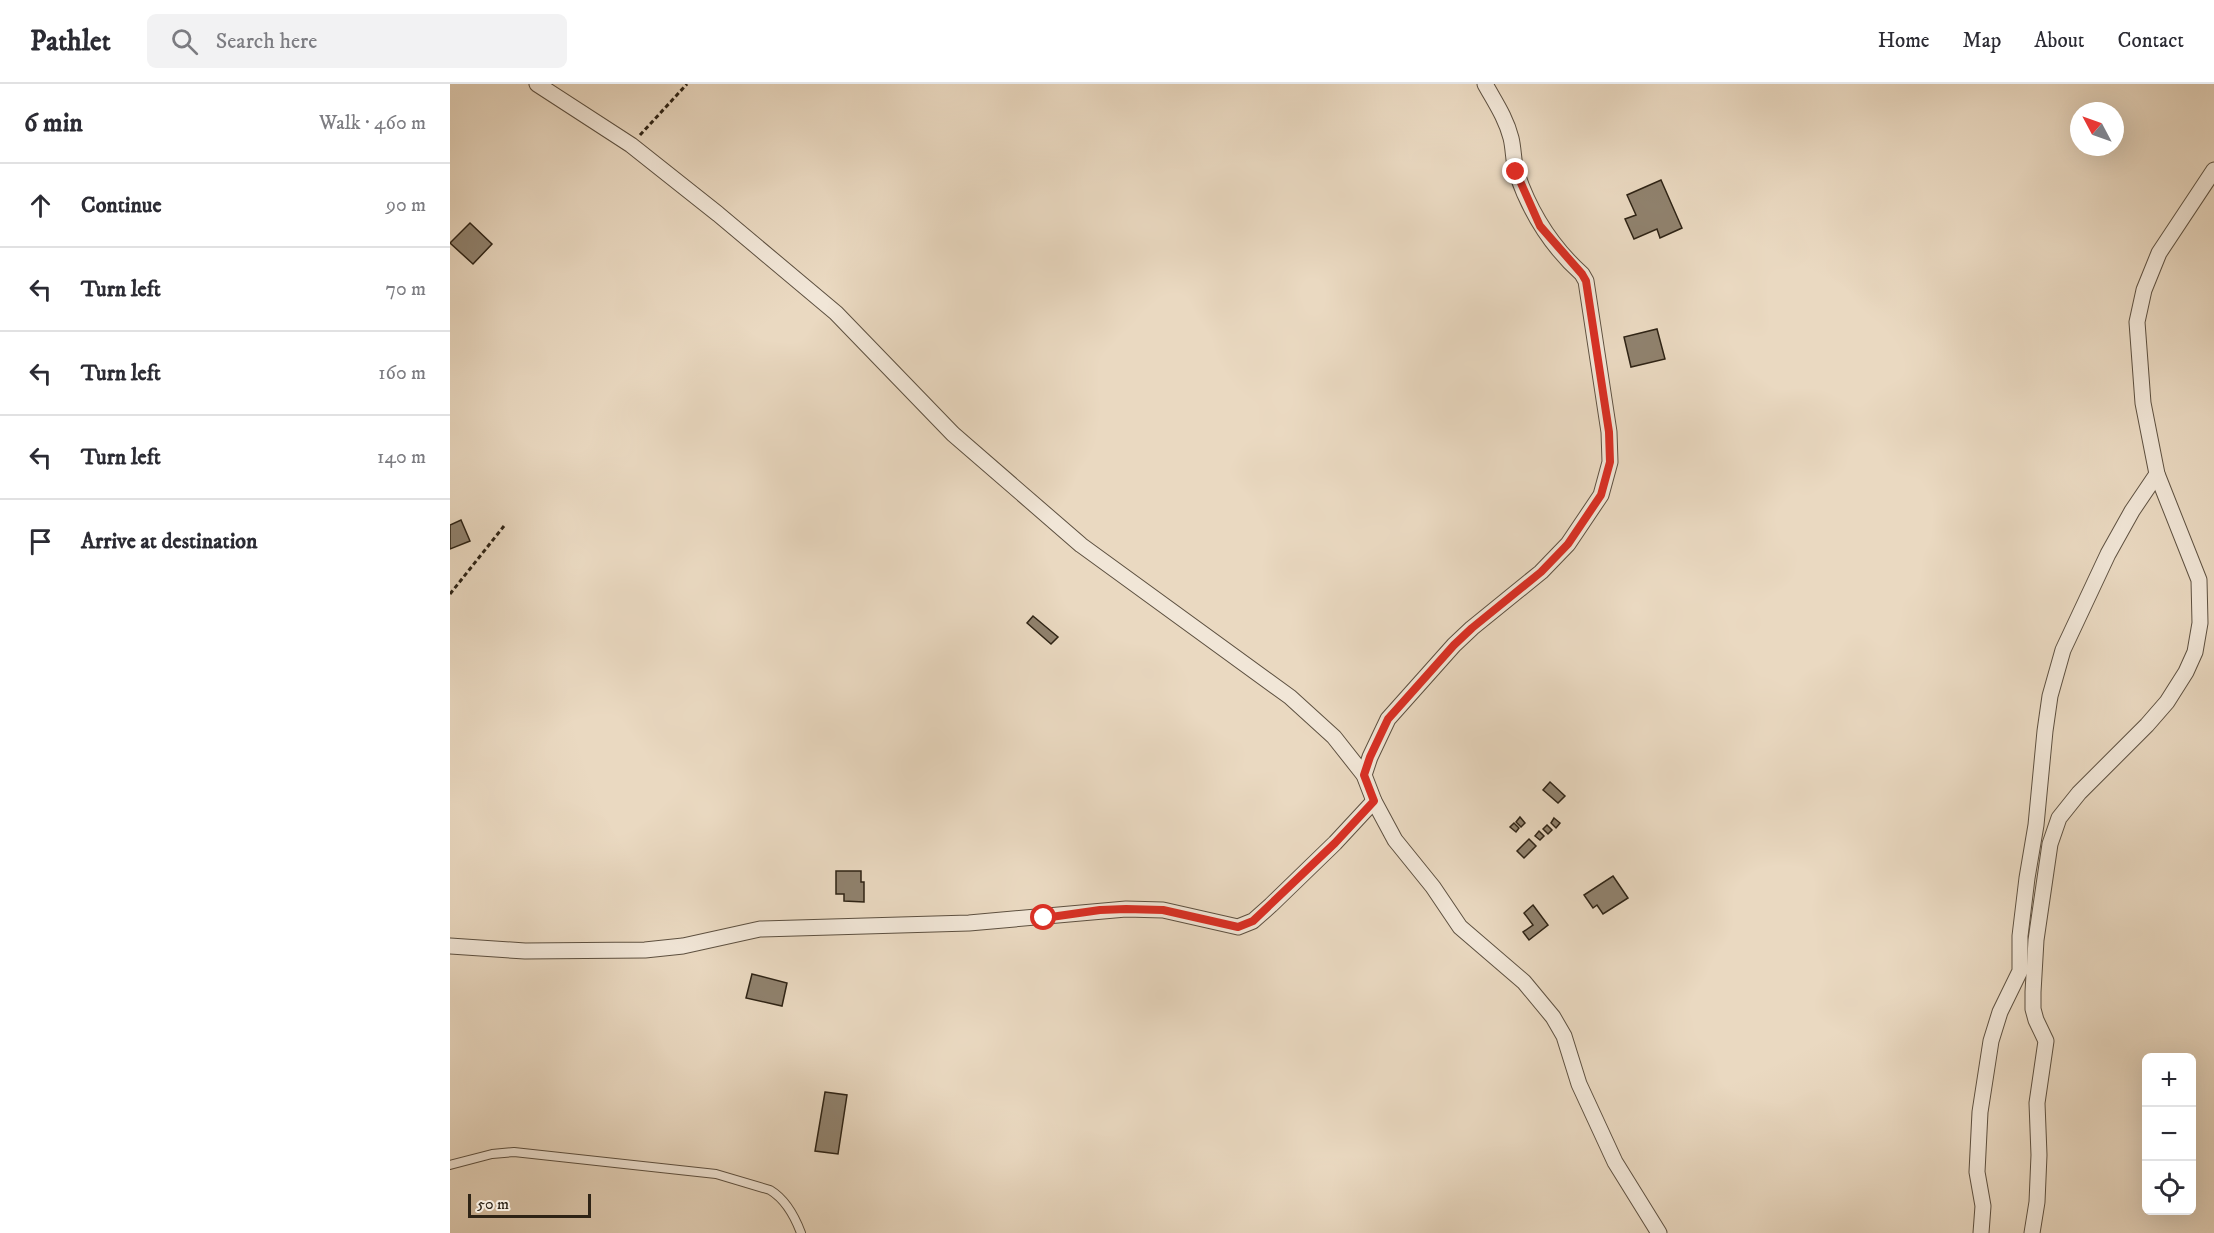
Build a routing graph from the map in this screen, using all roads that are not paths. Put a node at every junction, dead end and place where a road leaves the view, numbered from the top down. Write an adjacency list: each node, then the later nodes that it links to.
1 (537, 84): 5 (street)
2 (1485, 84): 5 (street)
3 (2214, 170): 4 (street)
4 (2157, 474): 11 (street); 12 (street)
5 (1364, 775): 6 (street)
6 (1374, 801): 7 (street); 10 (street)
7 (450, 946)
8 (450, 1165): 9 (lane)
9 (801, 1233)
10 (1659, 1233)
11 (1981, 1233)
12 (2032, 1233)

